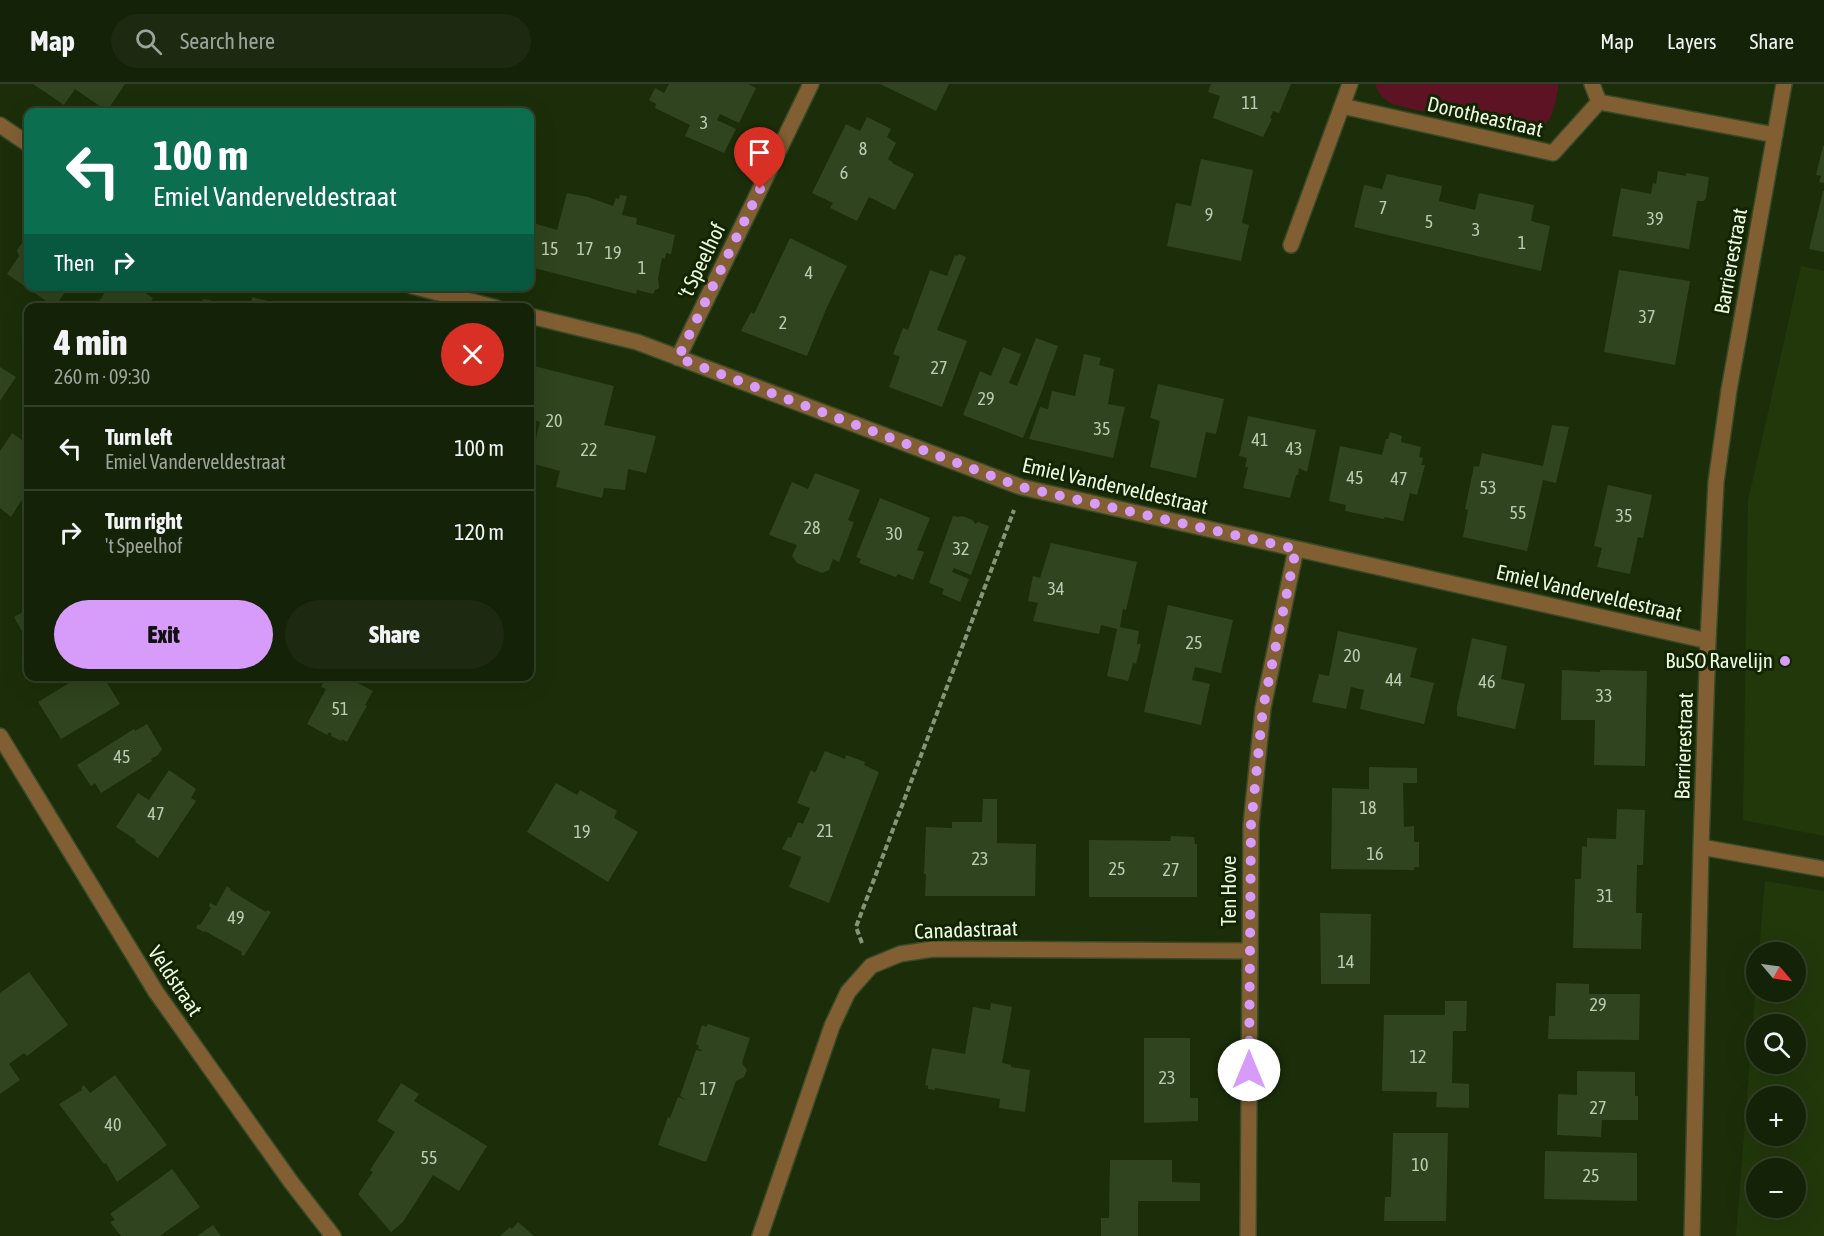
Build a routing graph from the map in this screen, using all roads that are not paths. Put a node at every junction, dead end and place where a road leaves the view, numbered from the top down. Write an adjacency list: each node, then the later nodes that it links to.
1 (811, 84): 14 (street, 't Speelhof)
2 (1350, 84): 6 (street)
3 (1592, 84): 5 (street)
4 (1784, 84): 8 (street, Barrierestraat)
5 (1599, 102): 6 (street, Dorotheastraat); 8 (street)
6 (1342, 106): 10 (street)
7 (0, 125): 9 (street)
8 (1775, 135): 16 (street, Barrierestraat)
9 (24, 141)
10 (1291, 245)
11 (431, 291): 12 (street)
12 (477, 303)
13 (534, 317): 14 (street, Emiel Vanderveldestraat)
14 (678, 358): 15 (street, Emiel Vanderveldestraat)
15 (1296, 549): 16 (street, Emiel Vanderveldestraat); 20 (street, Ten Hove)
16 (1708, 641): 18 (street, Barrierestraat)
17 (0, 736): 21 (street, Veldstraat)
18 (1701, 847): 19 (street); 24 (street, Barrierestraat)
19 (1824, 869)
20 (1250, 951): 22 (street, Canadastraat); 23 (street, Ten Hove)
21 (333, 1236)
22 (760, 1236)
23 (1248, 1236)
24 (1692, 1236)

